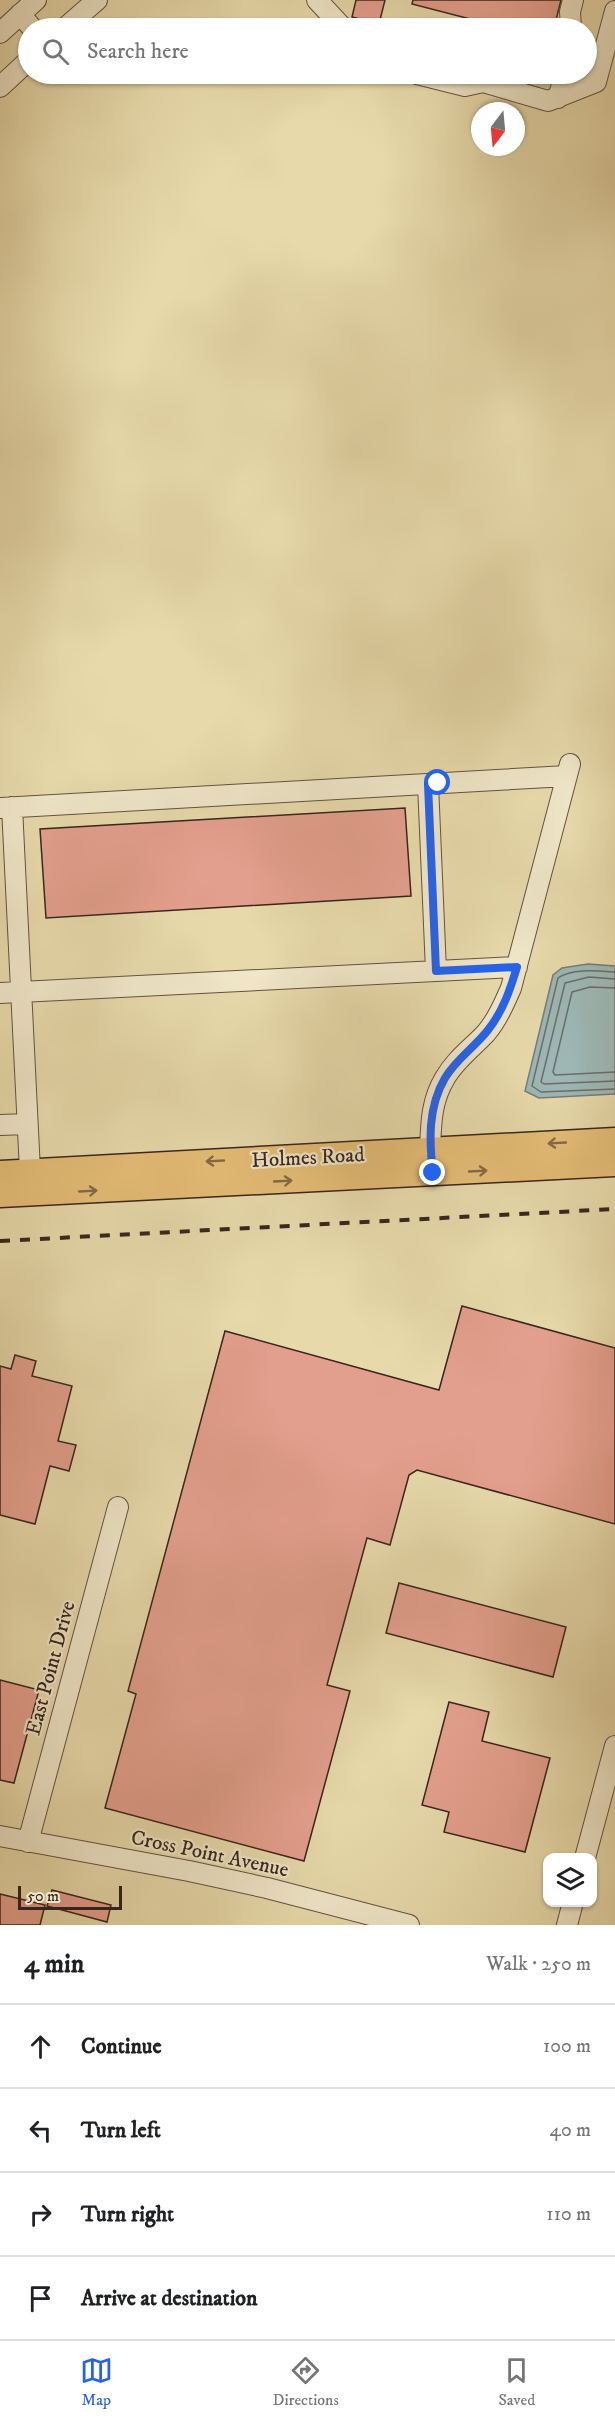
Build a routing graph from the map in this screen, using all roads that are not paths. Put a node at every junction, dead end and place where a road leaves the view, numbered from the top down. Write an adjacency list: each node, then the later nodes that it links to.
1 (36, 0): 6 (street)
2 (97, 0): 7 (street)
3 (317, 0): 8 (street)
4 (573, 0): 9 (street)
5 (615, 11): 17 (street)
6 (27, 18)
7 (76, 18)
8 (334, 18)
9 (570, 18)
10 (18, 25): 11 (street)
11 (0, 33)
12 (18, 70): 18 (street)
13 (457, 84): 14 (street)
14 (474, 84)
15 (490, 84): 19 (street)
16 (562, 84): 19 (street)
17 (606, 85): 19 (street)
18 (0, 87)
19 (558, 98)
20 (428, 784): 21 (street); 22 (street); 23 (street)
21 (6, 808): 24 (street)
22 (517, 967): 23 (street); 29 (street)
23 (436, 971): 24 (street)
24 (21, 992): 25 (street); 26 (street)
25 (0, 993)
26 (27, 1124): 27 (street); 32 (street)
27 (0, 1125)
28 (615, 1140): 29 (main road, Holmes Road, one-way to 29)
29 (431, 1162): 30 (main road, Holmes Road, one-way to 30); 32 (main road, Holmes Road)
30 (615, 1164)
31 (0, 1173): 32 (main road, Holmes Road)
32 (30, 1183): 33 (main road, Holmes Road)
33 (0, 1196)
34 (118, 1507): 37 (street, East Point Drive)
35 (615, 1746): 38 (street)
36 (0, 1836): 37 (street, Cross Point Avenue)
37 (28, 1842): 40 (street, Cross Point Avenue)
38 (586, 1853)
39 (572, 1907): 41 (street)
40 (409, 1925)
41 (567, 1925)

